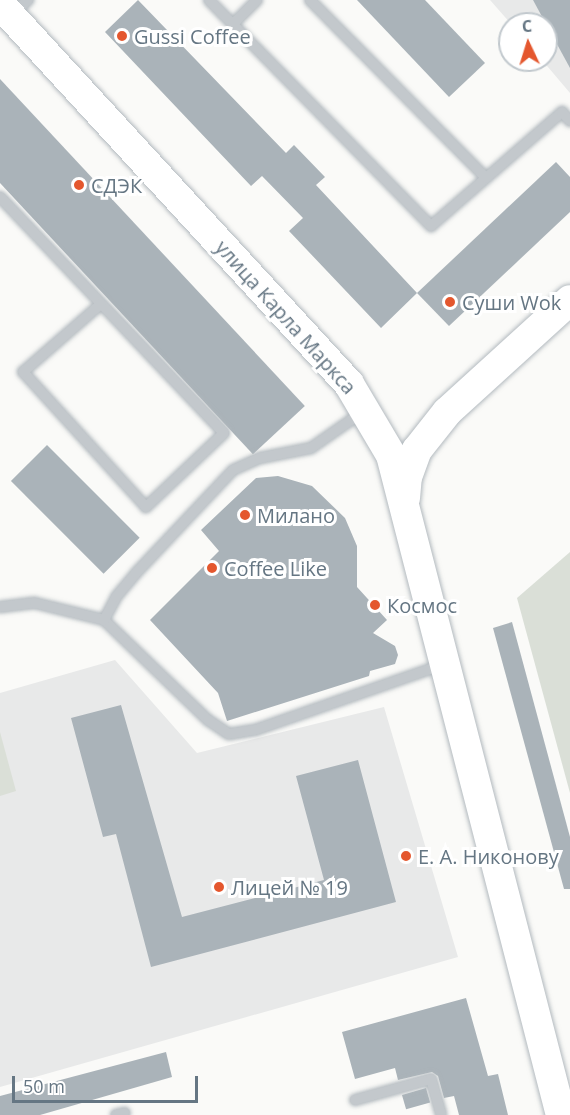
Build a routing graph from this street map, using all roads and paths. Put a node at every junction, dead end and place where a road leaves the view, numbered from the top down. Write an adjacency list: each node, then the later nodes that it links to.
1 (209, 0): 5 (lane)
2 (257, 0): 5 (lane)
3 (310, 0): 7 (lane)
4 (13, 6): 11 (main road, улица Карла Маркса)
5 (233, 24): 7 (lane)
6 (570, 121): 7 (lane)
7 (486, 178)
8 (0, 197): 10 (lane)
9 (570, 300): 12 (main road)
10 (101, 304): 10 (lane)
11 (366, 409): 12 (main road, улица Карла Маркса); 14 (lane)
12 (405, 508): 15 (main road, улица Карла Маркса)
13 (0, 607): 14 (lane)
14 (104, 620): 15 (lane)
15 (446, 664): 18 (main road, улица Карла Маркса)
16 (355, 1100): 17 (lane)
17 (441, 1115)
18 (561, 1115)

